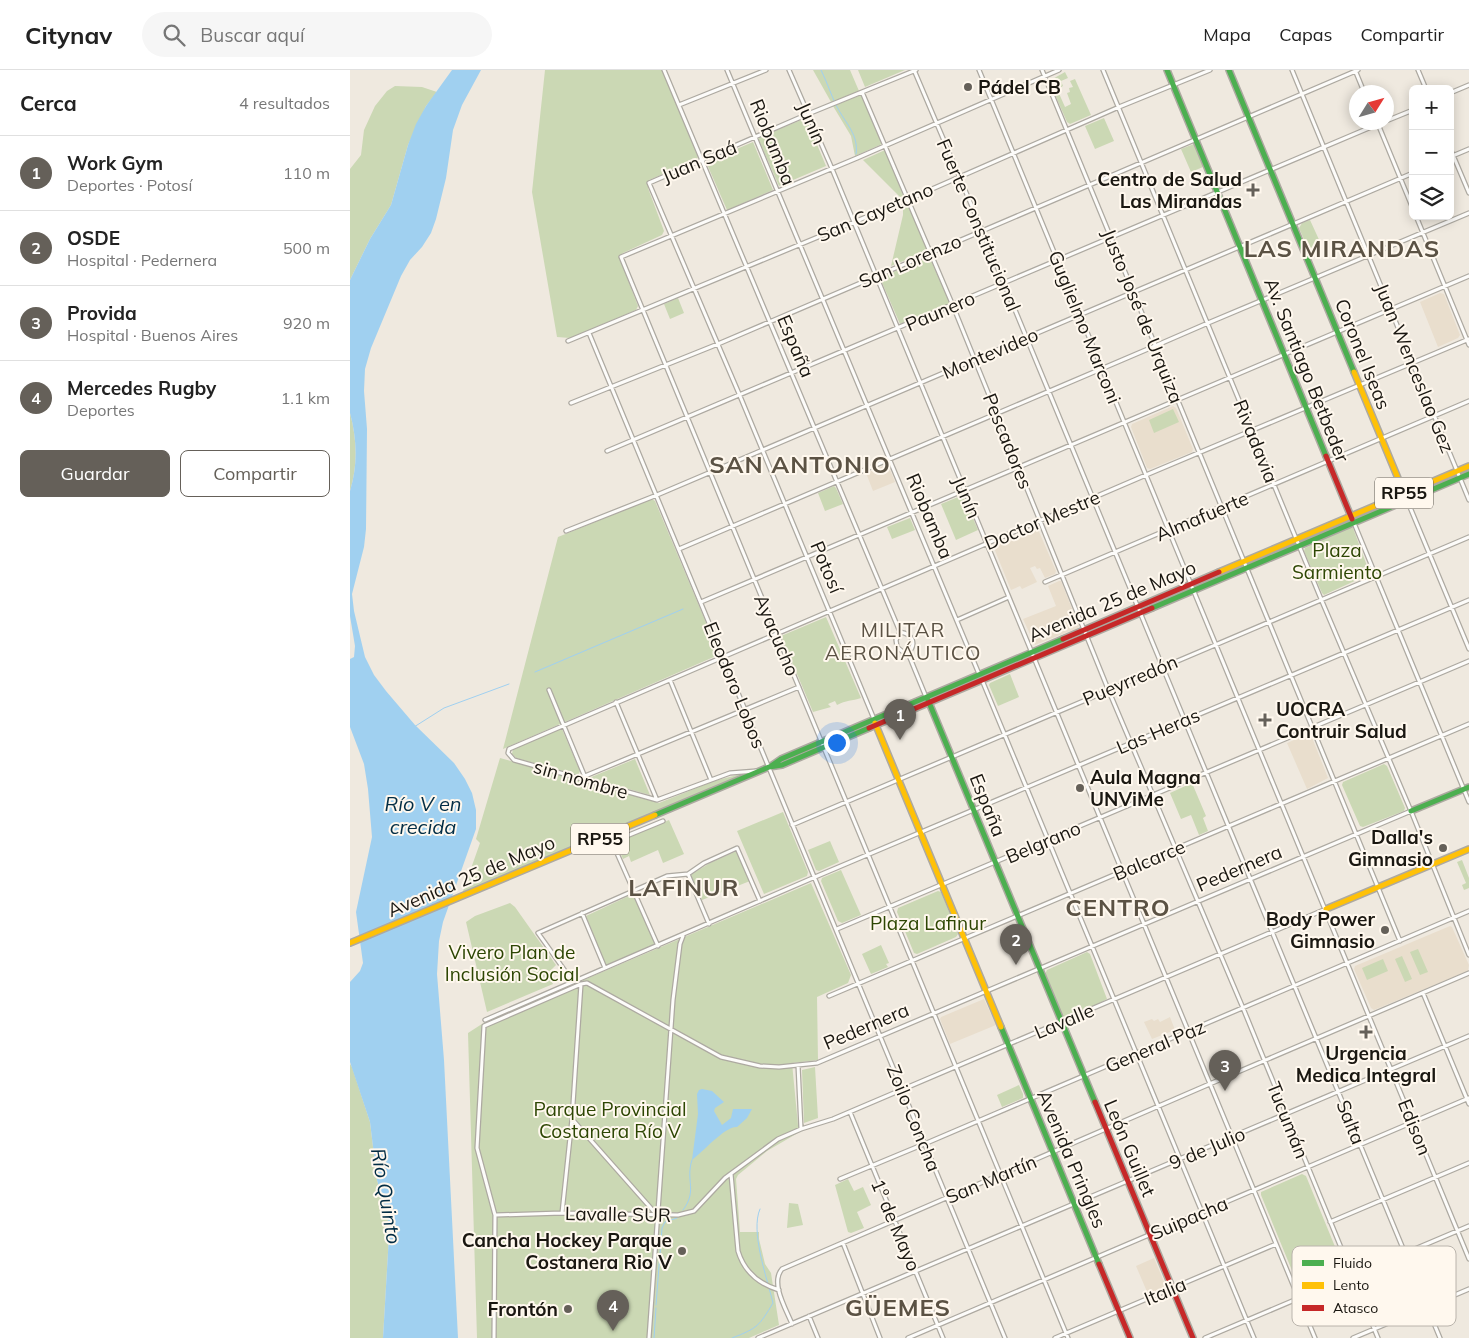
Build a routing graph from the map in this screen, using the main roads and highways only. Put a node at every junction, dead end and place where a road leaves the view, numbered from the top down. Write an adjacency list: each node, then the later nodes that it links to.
1 (1167, 70): 7 (main road, Av. Santiago Betbeder)
2 (1229, 70): 5 (main road, Coronel Iseas)
3 (1469, 466): 5 (main road, Avenida 25 de Mayo / RP55)
4 (1469, 474): 6 (main road, Avenida 25 de Mayo / RP55)
5 (1404, 493): 6 (main road, Coronel Iseas); 7 (main road, Avenida 25 de Mayo / RP55)
6 (1407, 500): 8 (main road, Avenida 25 de Mayo / RP55)
7 (1351, 516): 8 (main road, Av. Santiago Betbeder); 9 (main road, Avenida 25 de Mayo / RP55)
8 (1353, 523): 9 (main road, Avenida 25 de Mayo / RP55)
9 (1192, 587): 10 (main road, Avenida 25 de Mayo / RP55)
10 (1139, 610): 11 (main road, Avenida 25 de Mayo / RP55); 11 (main road, Avenida 25 de Mayo / RP55)
11 (1033, 655): 12 (main road, Avenida 25 de Mayo / RP55)
12 (928, 700): 13 (main road, Avenida 25 de Mayo / RP55); 19 (main road, España)
13 (875, 722): 18 (main road, Avenida 25 de Mayo / RP55); 20 (main road, Potosí)
14 (1466, 788): 15 (main road, Pedernera)
15 (1411, 811)
16 (1469, 849): 17 (main road)
17 (1326, 909)
18 (350, 943)
19 (1039, 969): 22 (main road, León Guillet)
20 (985, 992): 21 (main road, Avenida Pringles)
21 (1130, 1338)
22 (1194, 1338)

